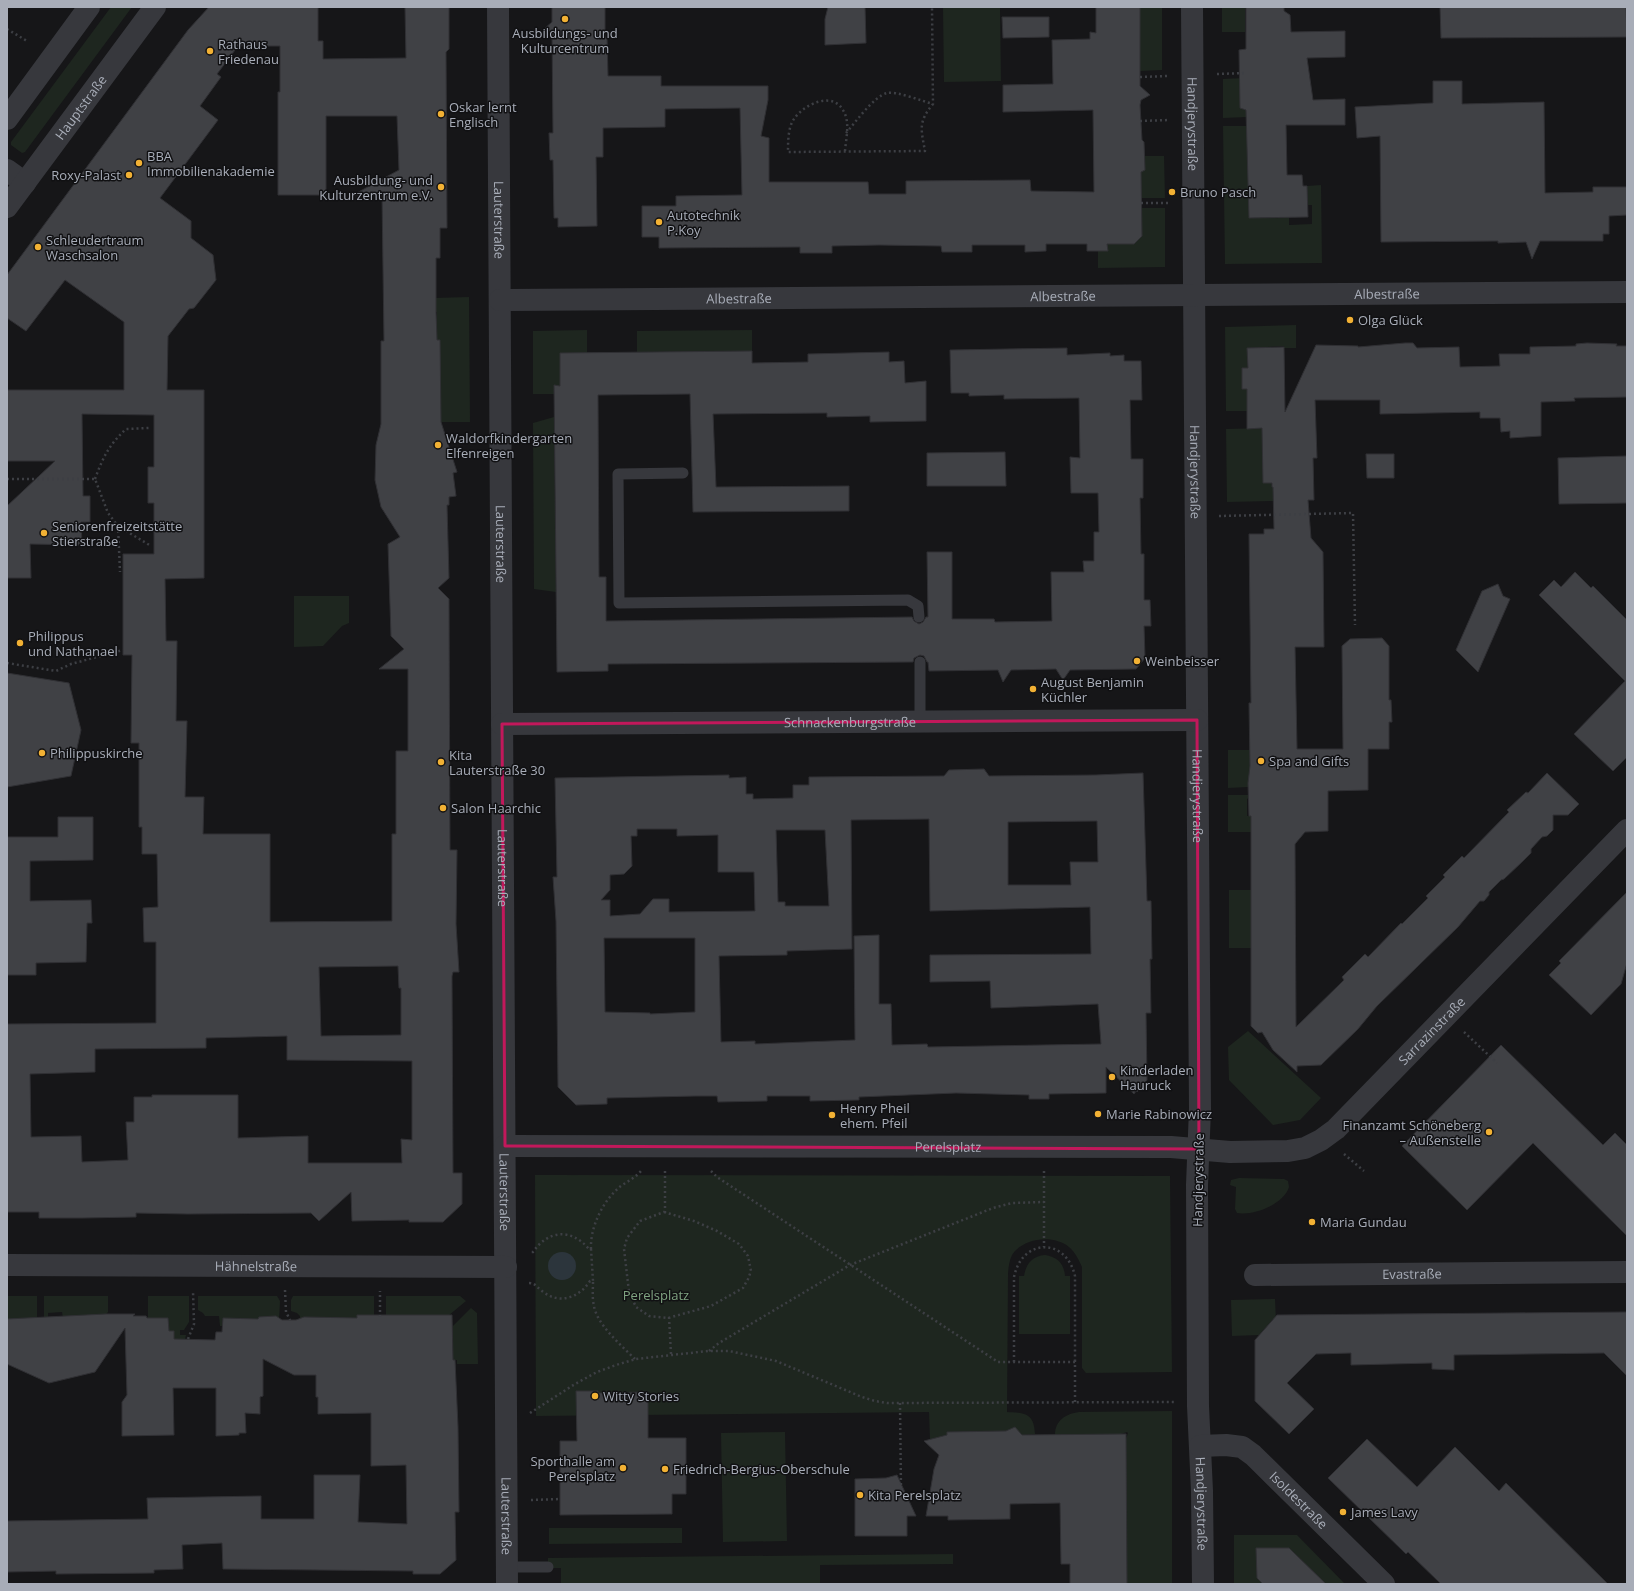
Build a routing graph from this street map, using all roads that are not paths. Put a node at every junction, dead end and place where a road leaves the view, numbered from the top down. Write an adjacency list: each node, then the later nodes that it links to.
1 (89, 7): 5 (street)
2 (155, 7): 7 (street, Hauptstraße)
3 (498, 7): 11 (street, Lauterstraße)
4 (1192, 7): 10 (street, Handjerystraße)
5 (7, 118)
6 (7, 170): 7 (street)
7 (25, 183): 8 (street, Hauptstraße)
8 (7, 207)
9 (1627, 292): 10 (street, Albestraße)
10 (1194, 295): 11 (street, Albestraße); 15 (street, Handjerystraße)
11 (500, 300): 17 (street, Lauterstraße)
12 (683, 473): 13 (lane)
13 (919, 617)
14 (920, 662): 16 (lane)
15 (1197, 720): 16 (street, Schnackenburgstraße); 20 (street, Handjerystraße)
16 (920, 722): 17 (street, Schnackenburgstraße)
17 (502, 724): 19 (street, Lauterstraße)
18 (1627, 830): 20 (street, Sarrazinstraße)
19 (505, 1146): 20 (street, Perelsplatz); 22 (street, Lauterstraße)
20 (1199, 1149): 25 (street, Handjerystraße)
21 (7, 1266): 22 (street, Hähnelstraße)
22 (506, 1267): 27 (street, Lauterstraße)
23 (1627, 1272): 24 (street, Evastraße)
24 (1255, 1274)
25 (1200, 1446): 28 (street, Handjerystraße); 29 (street, Isoldestraße)
26 (548, 1567): 27 (lane)
27 (507, 1576)
28 (1203, 1584)
29 (1384, 1584)

